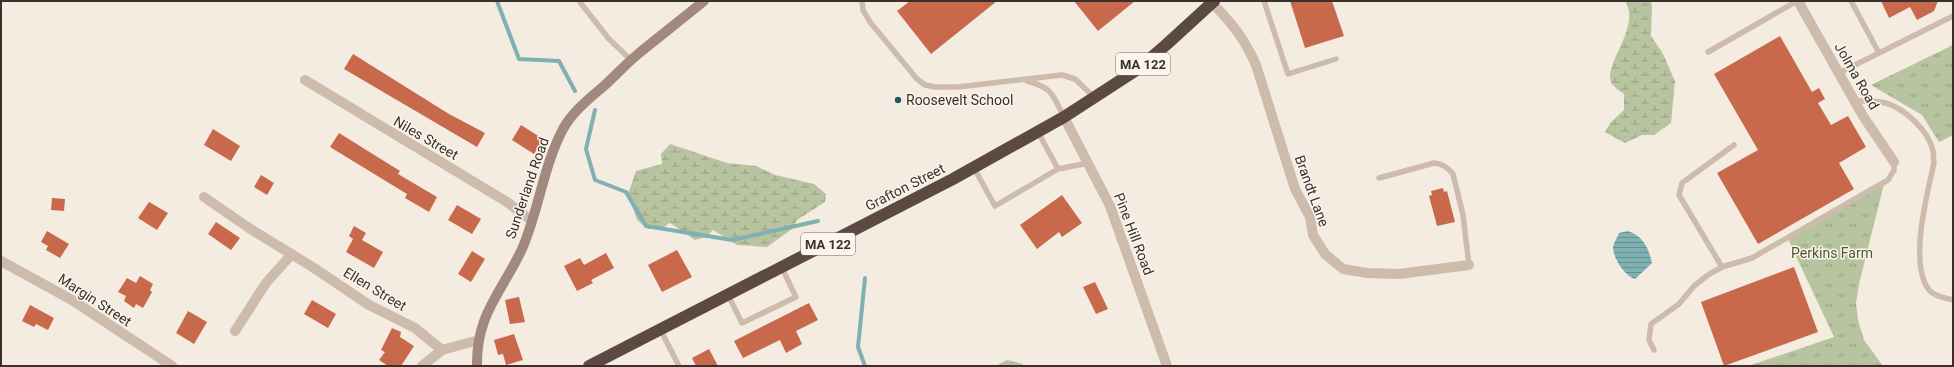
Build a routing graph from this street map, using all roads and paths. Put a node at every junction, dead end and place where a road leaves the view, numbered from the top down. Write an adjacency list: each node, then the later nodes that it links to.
1 (579, 1): 12 (lane)
2 (704, 1): 12 (street, Sunderland Road)
3 (862, 1): 15 (lane)
4 (1264, 1): 11 (lane)
5 (1798, 1): 9 (lane); 13 (street, Jolma Road)
6 (1851, 1): 10 (lane)
7 (1213, 2): 16 (highway, Grafton Street / MA 122); 30 (street, Brandt Lane)
8 (1953, 16): 10 (lane)
9 (1708, 52)
10 (1879, 53): 13 (lane)
11 (1336, 59)
12 (631, 60): 27 (street, Sunderland Road)
13 (1839, 73): 17 (street, Jolma Road)
14 (305, 80): 27 (street, Niles Street)
15 (1025, 80): 16 (lane); 18 (lane)
16 (1095, 98): 18 (highway, Grafton Street / MA 122)
17 (1855, 101): 21 (street, Jolma Road); 34 (lane)
18 (1064, 117): 19 (highway, Grafton Street / MA 122); 22 (street, Pine Hill Road)
19 (1038, 132): 23 (highway, Grafton Street / MA 122); 24 (lane)
20 (1734, 145): 31 (lane)
21 (1894, 162): 31 (lane)
22 (1088, 163): 24 (lane); 45 (street, Pine Hill Road)
23 (974, 168): 24 (lane); 32 (highway, Grafton Street / MA 122)
24 (1058, 169)
25 (1379, 178): 30 (lane)
26 (204, 197): 28 (street, Ellen Street)
27 (532, 221): 37 (street, Sunderland Road)
28 (292, 254): 36 (street); 38 (street, Ellen Street)
29 (1, 261): 41 (street, Margin Street)
30 (1469, 265)
31 (1722, 267): 39 (lane)
32 (782, 268): 33 (highway, Grafton Street / MA 122); 33 (lane)
33 (728, 295): 35 (highway, Grafton Street / MA 122)
34 (1953, 300)
35 (660, 329): 40 (highway, Grafton Street / MA 122); 44 (lane)
36 (235, 331)
37 (479, 340): 38 (street); 43 (street, Sunderland Road)
38 (442, 350): 42 (street)
39 (1654, 350)
40 (597, 364)
41 (172, 366)
42 (422, 366)
43 (477, 366)
44 (679, 366)
45 (1167, 366)

